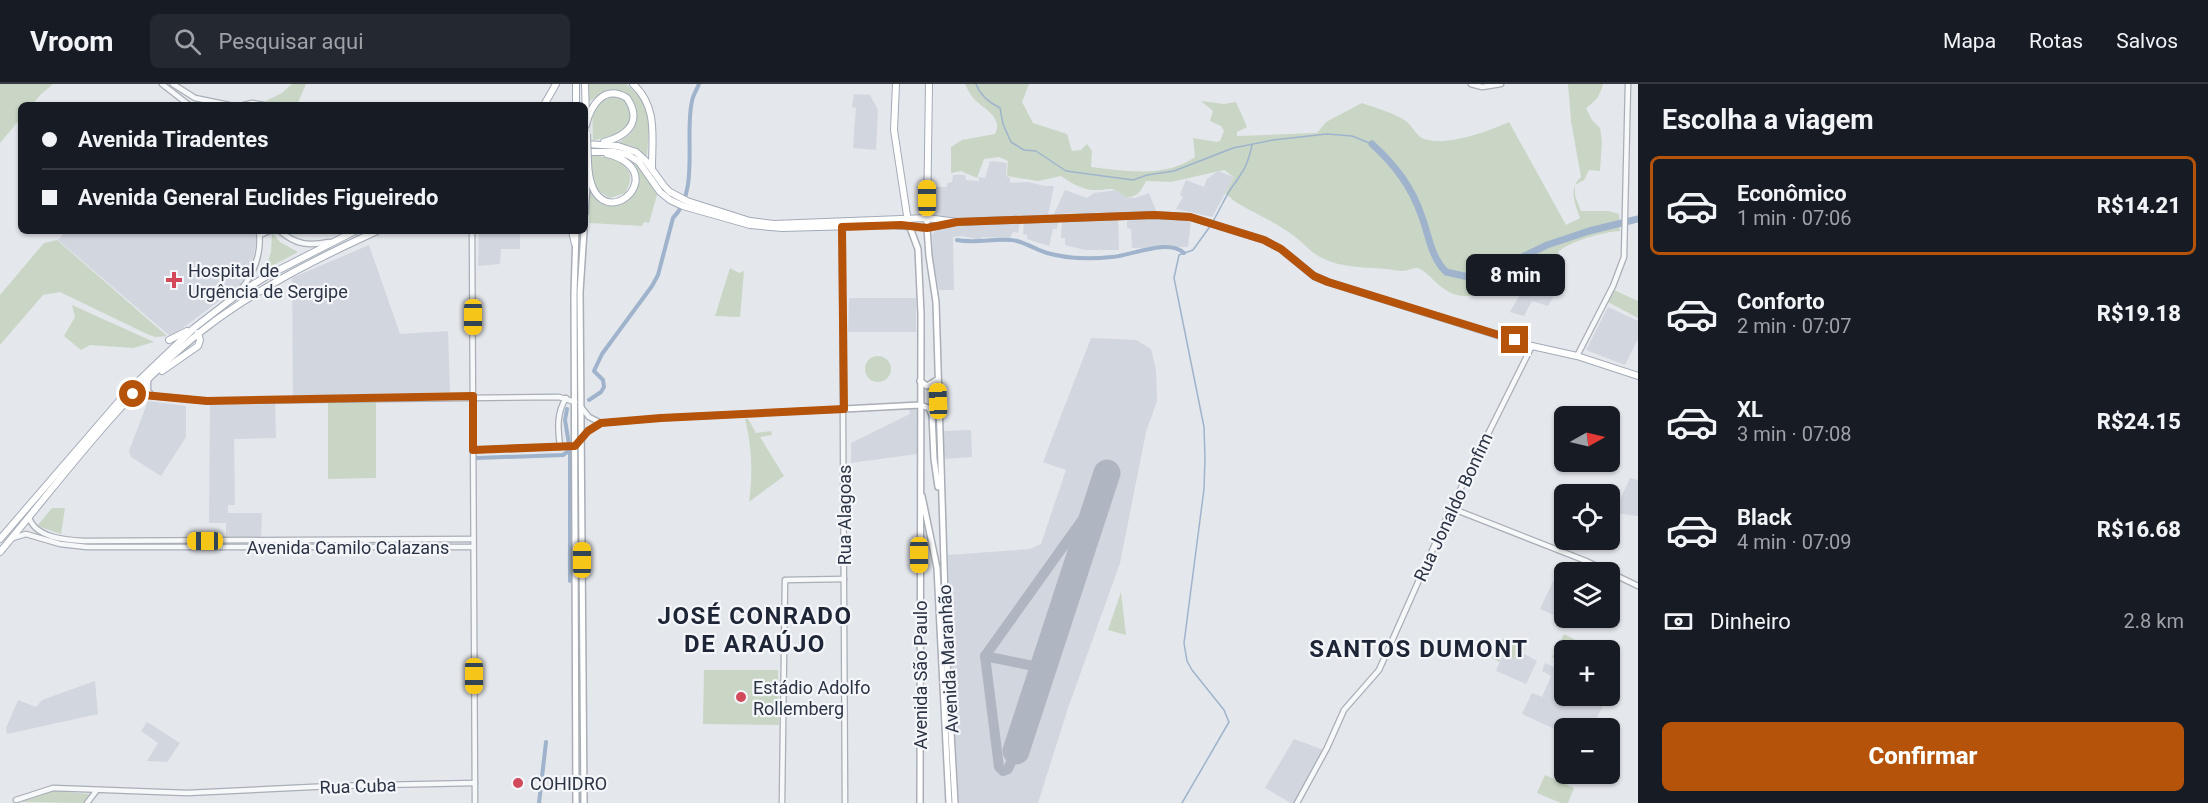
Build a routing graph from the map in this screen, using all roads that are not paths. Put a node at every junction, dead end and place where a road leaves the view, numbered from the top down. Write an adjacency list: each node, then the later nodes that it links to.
1 (162, 84): 12 (street)
2 (173, 84): 13 (street)
3 (556, 84): 14 (main road)
4 (576, 84): 15 (main road)
5 (585, 84): 16 (main road)
6 (633, 84): 23 (main road)
7 (896, 84): 27 (main road)
8 (929, 84): 26 (main road)
9 (1471, 84): 10 (street)
10 (1501, 84)
11 (1628, 84): 44 (street)
12 (185, 102)
13 (212, 102)
14 (546, 102)
15 (576, 102)
16 (585, 102)
17 (588, 119): 19 (main road)
18 (588, 144): 19 (main road)
19 (598, 144): 23 (main road)
20 (588, 152): 21 (main road)
21 (601, 152): 24 (main road); 25 (main road)
22 (588, 162): 24 (main road, bridge)
23 (652, 168): 25 (main road)
24 (588, 172)
25 (681, 201): 27 (main road); 29 (main road)
26 (927, 218): 27 (main road); 28 (main road); 30 (main road)
27 (908, 222): 29 (main road); 30 (main road); 48 (main road, Avenida São Paulo)
28 (957, 222): 30 (main road); 43 (main road)
29 (842, 227): 56 (street, Rua Alagoas)
30 (927, 228): 47 (main road, Avenida Maranhão)
31 (260, 234): 40 (street)
32 (285, 234): 38 (street)
33 (349, 234): 38 (main road)
34 (371, 234): 41 (main road)
35 (472, 234): 50 (street)
36 (574, 234): 39 (main road)
37 (584, 234): 55 (main road)
38 (332, 242): 40 (main road)
39 (575, 243): 53 (main road)
40 (238, 294): 41 (main road)
41 (195, 330): 42 (main road); 46 (main road); 66 (main road)
42 (169, 340)
43 (1532, 346): 44 (main road); 64 (street, Rua Jonaldo Bonfim)
44 (1577, 356): 45 (main road)
45 (1638, 376)
46 (148, 379): 49 (main road); 51 (street)
47 (937, 380): 48 (main road); 63 (main road, Avenida Maranhão)
48 (920, 381): 54 (main road, Avenida São Paulo)
49 (133, 394): 51 (street); 65 (main road)
50 (473, 396): 51 (street); 52 (street); 61 (street)
51 (155, 398)
52 (566, 398): 53 (street); 60 (street)
53 (575, 402): 59 (main road)
54 (920, 405): 56 (main road); 62 (main road, Avenida São Paulo); 63 (main road)
55 (581, 406): 57 (street); 58 (main road)
56 (844, 409): 57 (street); 74 (street, Rua Alagoas)
57 (601, 423): 58 (street)
58 (582, 441): 59 (street); 84 (main road)
59 (571, 446): 60 (street); 83 (main road)
60 (560, 447): 61 (street)
61 (473, 450): 68 (street)
62 (920, 489): 77 (main road, Avenida Maranhão); 87 (main road, Avenida São Paulo)
63 (942, 506): 76 (main road, Avenida Maranhão)
64 (1451, 508): 75 (street); 90 (street, Rua Jonaldo Bonfim)
65 (29, 517): 67 (main road); 69 (street, Avenida Camilo Calazans)
66 (0, 539)
67 (10, 540): 72 (street, Avenida Camilo Calazans); 73 (main road)
68 (473, 540): 70 (street, Avenida Camilo Calazans); 71 (street)
69 (159, 541): 70 (street, Avenida Camilo Calazans); 72 (street)
70 (329, 544): 71 (street, Avenida Camilo Calazans); 72 (street, Avenida Camilo Calazans)
71 (473, 547): 78 (street)
72 (159, 548)
73 (0, 552)
74 (844, 579): 85 (street); 86 (street, Rua Alagoas)
75 (1638, 586)
76 (951, 734): 77 (main road); 89 (main road, Avenida Maranhão)
77 (944, 735): 88 (main road, Avenida Maranhão)
78 (475, 783): 79 (street, Rua Cuba); 82 (street)
79 (97, 790): 80 (street, Rua Cuba); 81 (street)
80 (19, 803)
81 (87, 803)
82 (475, 803)
83 (576, 803)
84 (584, 803)
85 (782, 803)
86 (845, 803)
87 (920, 803)
88 (948, 803)
89 (955, 803)
90 (1297, 803)

